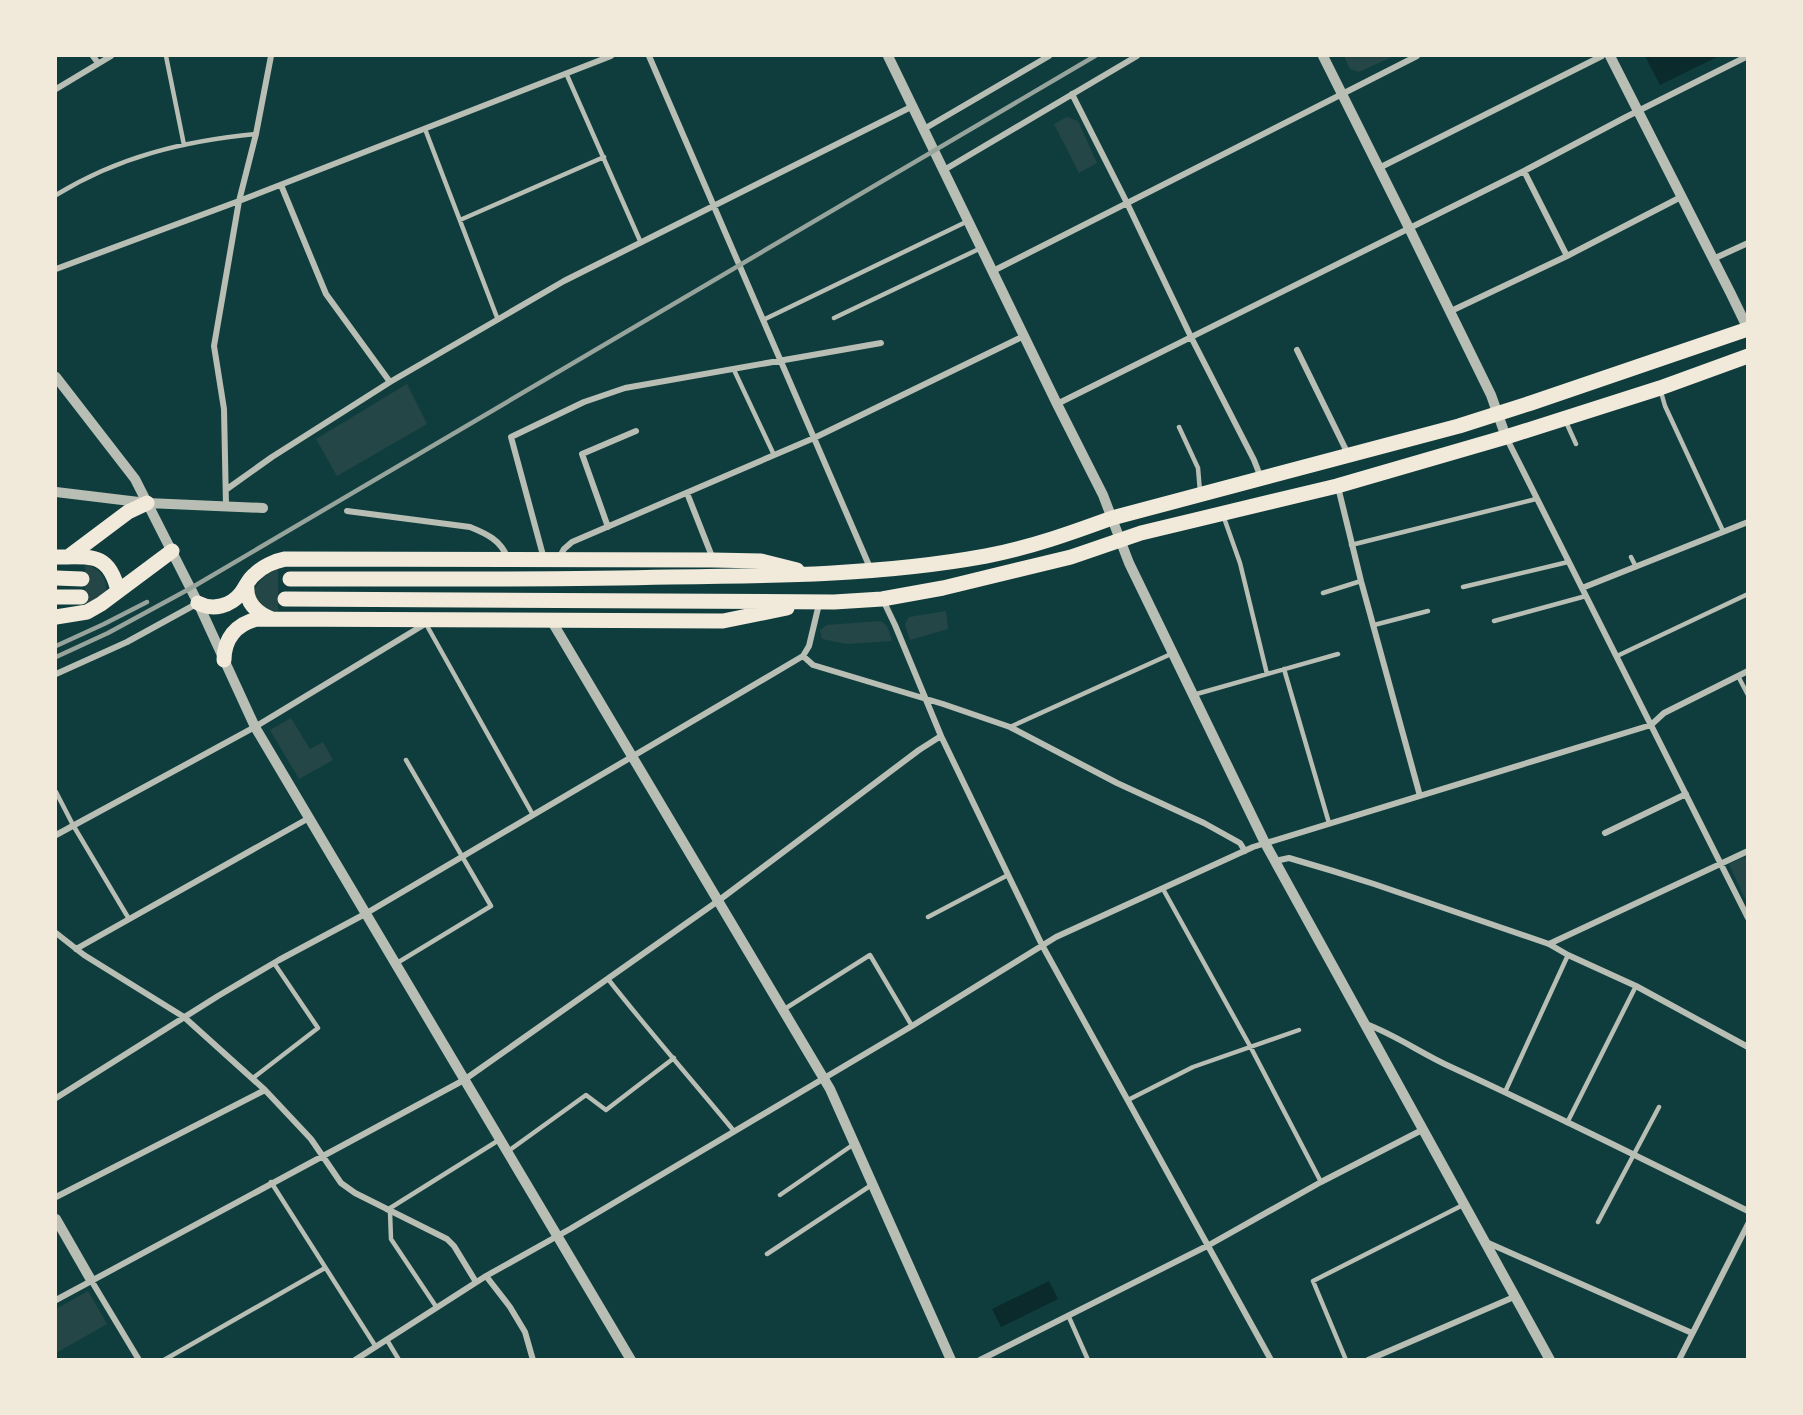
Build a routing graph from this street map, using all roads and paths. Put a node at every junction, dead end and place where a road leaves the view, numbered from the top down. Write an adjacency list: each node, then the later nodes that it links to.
1 (93, 56): 15 (street)
2 (111, 56): 15 (street)
3 (166, 56): 25 (lane)
4 (271, 56): 24 (street)
5 (611, 56): 16 (street)
6 (650, 56): 35 (street)
7 (888, 56): 20 (street)
8 (1049, 56): 23 (street)
9 (1137, 56): 18 (street)
10 (1323, 56): 19 (street)
11 (1417, 56): 19 (street)
12 (1602, 56): 27 (street)
13 (1610, 56): 21 (street)
14 (1748, 56): 21 (street)
15 (98, 63): 17 (street)
16 (566, 73): 22 (street); 26 (lane)
17 (56, 89)
18 (1072, 94): 28 (street); 34 (street)
19 (1342, 94): 27 (street); 34 (street)
20 (913, 106): 23 (street); 35 (street)
21 (1638, 111): 29 (street); 32 (street)
22 (425, 129): 30 (street); 36 (lane)
23 (924, 129): 28 (street)
24 (255, 134): 25 (lane); 33 (street)
25 (184, 145): 31 (lane)
26 (604, 158): 36 (lane); 39 (lane)
27 (1379, 168): 38 (street)
28 (944, 170): 37 (street)
29 (1524, 171): 38 (street); 42 (street)
30 (281, 185): 33 (street); 59 (street)
31 (56, 195)
32 (1681, 197): 42 (street); 43 (street)
33 (239, 201): 44 (street); 73 (street)
34 (1127, 202): 45 (street); 52 (street)
35 (714, 206): 39 (street); 49 (street)
36 (460, 220): 48 (lane)
37 (969, 220): 41 (street); 49 (lane)
38 (1409, 228): 46 (street); 52 (street)
39 (641, 243): 48 (street)
40 (1748, 243): 43 (street)
41 (982, 248): 45 (street); 47 (lane)
42 (1567, 256): 46 (street)
43 (1713, 259): 50 (street)
44 (56, 269)
45 (993, 271): 51 (street)
46 (1449, 312): 62 (street)
47 (834, 318)
48 (498, 320): 59 (street)
49 (763, 320): 56 (street)
50 (1747, 329): 62 (main road)
51 (1024, 336): 61 (street); 67 (street)
52 (1191, 338): 61 (street); 71 (street)
53 (881, 344): 56 (street)
54 (1297, 350): 70 (street)
55 (1748, 356): 60 (main road)
56 (781, 362): 57 (street); 67 (street)
57 (734, 370): 69 (lane); 93 (street)
58 (56, 377): 78 (street)
59 (390, 382): 73 (street)
60 (1660, 388): 63 (main road); 86 (lane)
61 (1057, 404): 83 (street)
62 (1498, 414): 66 (street); 70 (main road)
63 (1564, 418): 66 (main road); 68 (lane)
64 (1179, 427): 76 (lane)
65 (636, 431): 85 (street)
66 (1506, 437): 72 (main road); 77 (street)
67 (814, 438): 69 (street); 97 (street)
68 (1576, 444)
69 (774, 455): 75 (street)
70 (1348, 455): 71 (main road)
71 (1261, 478): 76 (main road)
72 (1337, 486): 82 (main road); 88 (street)
73 (227, 489): 79 (street)
74 (56, 492): 78 (street)
75 (687, 493): 85 (street); 94 (street)
76 (1200, 495): 83 (main road)
77 (1536, 499): 88 (lane); 95 (street)
78 (147, 503): 79 (street); 89 (street); 90 (main road)
79 (226, 506): 80 (street)
80 (263, 508)
81 (347, 511): 92 (street)
82 (1222, 513): 87 (main road); 131 (lane)
83 (1112, 518): 87 (street); 97 (main road)
84 (1748, 522): 86 (street)
85 (609, 527): 93 (street)
86 (1723, 531): 96 (street)
87 (1120, 540): 113 (main road); 123 (street)
88 (1352, 545): 102 (street)
89 (172, 551): 106 (main road); 115 (street)
90 (62, 557): 106 (main road)
91 (1630, 557): 96 (lane)
92 (508, 559): 93 (main road); 103 (main road)
93 (551, 560): 94 (main road)
94 (713, 560): 98 (main road)
95 (1568, 562): 104 (lane); 105 (street)
96 (1636, 567): 105 (street)
97 (871, 570): 98 (main road)
98 (814, 575): 101 (main road)
99 (56, 578): 100 (main road)
100 (82, 579)
101 (290, 579)
102 (1361, 581): 107 (lane); 122 (street)
103 (247, 584): 115 (main road); 118 (main road)
104 (1463, 587)
105 (1582, 588): 109 (street)
106 (118, 591): 117 (main road)
107 (1323, 592)
108 (1748, 594): 126 (lane)
109 (1586, 596): 120 (lane); 126 (street)
110 (56, 597): 111 (main road)
111 (81, 597)
112 (285, 599): 114 (main road)
113 (882, 599): 114 (main road); 135 (street)
114 (826, 602): 119 (main road); 125 (street)
115 (198, 603): 127 (street); 130 (street)
116 (1428, 611): 122 (lane)
117 (56, 617)
118 (273, 619): 121 (main road); 127 (main road)
119 (551, 620): 121 (main road); 140 (street)
120 (1494, 621)
121 (426, 622): 137 (street); 145 (lane)
122 (1374, 625): 144 (street)
123 (1173, 653): 133 (street); 138 (lane)
124 (1338, 654): 128 (lane)
125 (802, 656): 135 (street); 140 (street)
126 (1617, 657): 136 (street)
127 (224, 660): 137 (street)
128 (1284, 669): 131 (lane); 147 (lane)
129 (1748, 671): 132 (street)
130 (56, 674)
131 (1267, 674): 133 (lane)
132 (1738, 676): 134 (lane); 136 (street)
133 (1193, 695): 151 (street)
134 (1748, 695)
135 (925, 699): 138 (street); 139 (street)
136 (1651, 725): 143 (street); 144 (street)
137 (255, 727): 146 (street); 148 (street)
138 (1010, 727): 152 (street)
139 (941, 736): 157 (street); 159 (street)
140 (632, 756): 145 (street); 159 (street)
141 (406, 760): 154 (lane)
142 (56, 792): 148 (lane)
143 (1686, 794): 149 (street); 156 (street)
144 (1420, 796): 147 (street)
145 (533, 815): 154 (street)
146 (309, 818): 160 (street); 163 (street)
147 (1329, 823): 151 (street)
148 (73, 825): 150 (street); 163 (lane)
149 (1605, 834)
150 (56, 835)
151 (1266, 843): 152 (street); 155 (street)
152 (1245, 851): 158 (street)
153 (1748, 851): 156 (street)
154 (463, 856): 160 (street); 170 (lane)
155 (1275, 861): 165 (street); 175 (street)
156 (1720, 864): 162 (street); 165 (street)
157 (1008, 874): 161 (lane); 166 (street)
158 (1163, 889): 166 (street); 178 (lane)
159 (718, 901): 171 (street); 173 (street)
160 (365, 914): 169 (street); 170 (street)
161 (928, 917)
162 (1748, 918)
163 (129, 919): 167 (street)
164 (56, 933): 167 (street)
165 (1550, 944): 168 (street)
166 (1042, 945): 176 (street); 187 (street)
167 (76, 949): 174 (street)
168 (1568, 955): 172 (street); 185 (lane)
169 (274, 963): 174 (street); 182 (lane)
170 (395, 964): 183 (street)
171 (608, 979): 180 (lane); 183 (street)
172 (1636, 986): 179 (street); 189 (lane)
173 (783, 1010): 176 (lane); 181 (street)
174 (184, 1017): 182 (street); 186 (street)
175 (1364, 1023): 185 (street); 190 (street)
176 (912, 1026): 181 (street)
177 (1299, 1030): 178 (lane)
178 (1250, 1046): 187 (lane); 198 (lane)
179 (1748, 1047)
180 (674, 1058): 191 (lane); 194 (lane)
181 (823, 1077): 191 (street); 193 (street)
182 (253, 1078): 184 (street)
183 (464, 1080): 192 (street); 196 (street)
184 (265, 1090): 196 (street); 201 (street)
185 (1505, 1092): 189 (street)
186 (56, 1098)
187 (1128, 1100): 210 (street)
188 (1659, 1107): 195 (lane)
189 (1567, 1123): 195 (street)
190 (1422, 1130): 198 (street); 202 (street)
191 (734, 1131): 208 (street)
192 (500, 1140): 194 (street); 203 (lane)
193 (855, 1143): 199 (street); 200 (lane)
194 (507, 1152): 208 (street)
195 (1634, 1154): 204 (street); 206 (lane)
196 (322, 1155): 197 (street); 203 (street)
197 (271, 1182): 212 (lane); 214 (street)
198 (1321, 1182): 210 (street)
199 (873, 1184): 211 (lane); 229 (street)
200 (780, 1195)
201 (56, 1197)
202 (1463, 1204): 209 (street); 233 (lane)
203 (388, 1211): 215 (street); 218 (lane)
204 (1748, 1211)
205 (56, 1220): 214 (street)
206 (1598, 1222)
207 (1748, 1224): 220 (street)
208 (557, 1236): 213 (street); 228 (street)
209 (1483, 1240): 216 (street); 220 (street)
210 (1209, 1245): 219 (street); 232 (street)
211 (767, 1254)
212 (325, 1268): 222 (lane); 224 (lane)
213 (486, 1276): 215 (street); 227 (street)
214 (91, 1280): 217 (street); 223 (street)
215 (476, 1282): 218 (street)
216 (1514, 1297): 234 (street); 235 (street)
217 (56, 1300)
218 (437, 1308): 221 (street)
219 (1068, 1315): 230 (street); 231 (lane)
220 (1692, 1333): 236 (street)
221 (387, 1340): 222 (street); 226 (lane)
222 (376, 1347): 225 (street)
223 (139, 1359)
224 (164, 1359)
225 (355, 1359)
226 (399, 1359)
227 (533, 1359)
228 (631, 1359)
229 (951, 1359)
230 (980, 1359)
231 (1088, 1359)
232 (1271, 1359)
233 (1346, 1359)
234 (1368, 1359)
235 (1550, 1359)
236 (1679, 1359)

